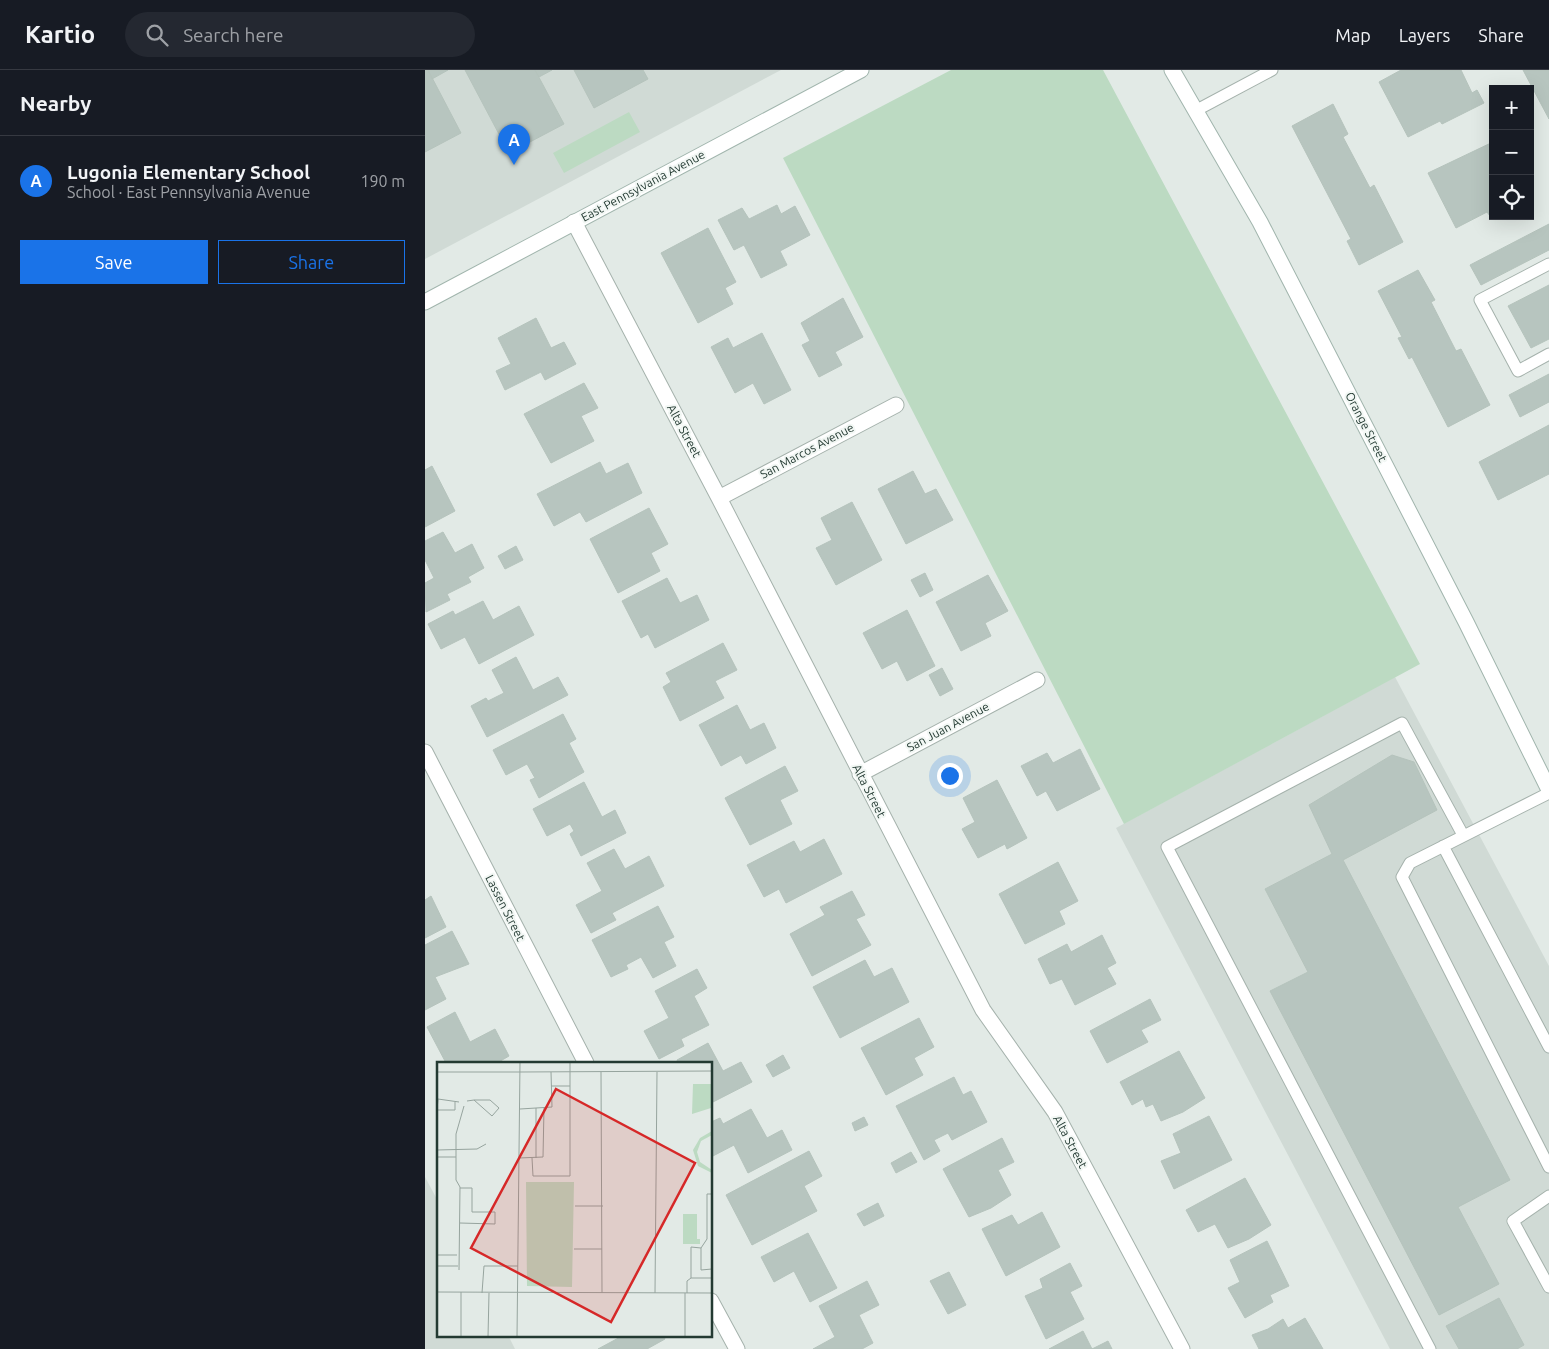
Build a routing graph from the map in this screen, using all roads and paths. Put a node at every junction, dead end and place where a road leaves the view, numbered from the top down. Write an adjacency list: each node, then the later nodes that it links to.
1 (861, 70): 5 (street, East Pennsylvania Avenue)
2 (1172, 70): 4 (street, Orange Street)
3 (1272, 70): 4 (lane)
4 (1195, 111): 14 (street, Orange Street)
5 (574, 222): 7 (street, East Pennsylvania Avenue); 10 (street, Alta Street)
6 (1549, 264): 8 (lane)
7 (425, 302)
8 (1549, 354)
9 (896, 405): 10 (street, San Marcos Avenue)
10 (719, 498): 13 (street, Alta Street)
11 (1037, 680): 13 (street, San Juan Avenue)
12 (425, 752): 18 (street, Lassen Street)
13 (860, 774): 24 (street, Alta Street)
14 (1549, 792): 15 (lane)
15 (1463, 835): 16 (lane); 25 (lane)
16 (1443, 846): 17 (lane); 19 (lane)
17 (1549, 1047)
18 (585, 1062)
19 (1549, 1167)
20 (1549, 1196): 21 (lane)
21 (1549, 1286)
22 (713, 1305): 23 (street)
23 (737, 1349)
24 (1182, 1349)
25 (1430, 1349)

